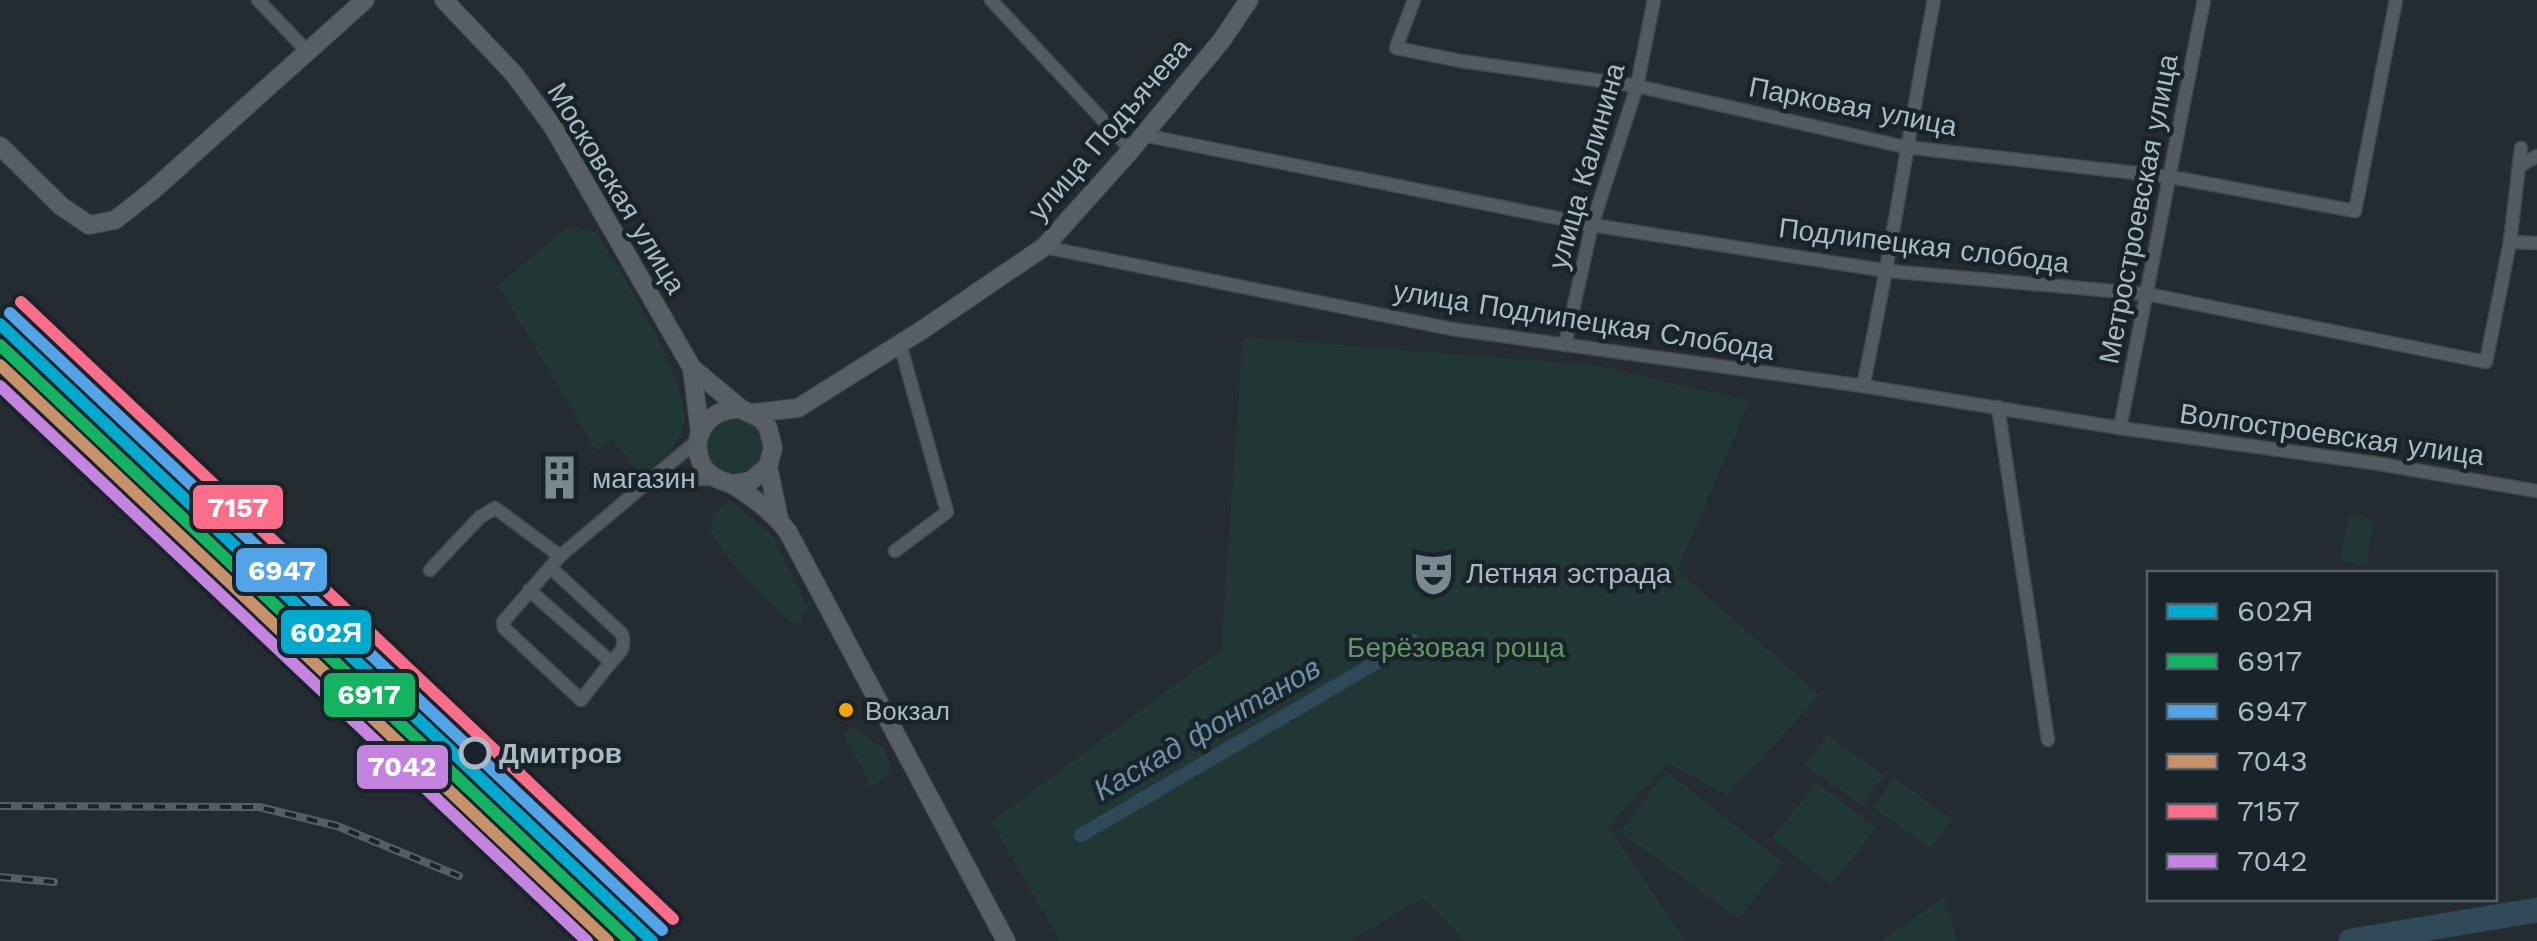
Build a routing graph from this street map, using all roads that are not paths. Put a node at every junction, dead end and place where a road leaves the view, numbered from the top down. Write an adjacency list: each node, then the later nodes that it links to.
1 (258, 0): 11 (street)
2 (365, 0): 11 (main road)
3 (444, 0): 29 (main road, Московская улица)
4 (991, 0): 17 (street)
5 (1250, 0): 13 (main road, улица Подъячева)
6 (1414, 0): 12 (street, Парковая улица)
7 (1654, 0): 12 (street, улица Калинина)
8 (1934, 0): 15 (street)
9 (2204, 0): 20 (street, Метростроевская улица)
10 (2396, 0): 20 (street, Парковая улица)
11 (306, 50): 14 (main road)
12 (1637, 86): 15 (street, Парковая улица); 21 (street, улица Калинина)
13 (1143, 134): 17 (main road, улица Подъячева); 21 (street, Подлипецкая слобода)
14 (0, 146)
15 (1906, 147): 20 (street, Парковая улица); 25 (street)
16 (2520, 148): 19 (street, Подлипецкая слобода)
17 (1130, 150): 24 (main road, улица Подъячева)
18 (2537, 156): 19 (street)
19 (2520, 166): 22 (street, Подлипецкая слобода)
20 (2170, 177): 26 (street, Метростроевская улица)
21 (1592, 225): 25 (street, Подлипецкая слобода); 28 (street, улица Калинина)
22 (2510, 242): 23 (street); 26 (street, Подлипецкая слобода)
23 (2537, 243)
24 (1044, 247): 27 (main road, улица Подъячева); 28 (street, улица Подлипецкая Слобода)
25 (1888, 272): 26 (street, Подлипецкая слобода); 30 (street)
26 (2147, 294): 34 (street, Метростроевская улица)
27 (900, 344): 32 (main road, улица Подъячева); 41 (street)
28 (1565, 345): 30 (street, улица Подлипецкая Слобода)
29 (692, 368): 33 (main road, Московская улица); 35 (main road, Московская улица)
30 (1864, 386): 31 (street, улица Подлипецкая Слобода)
31 (1998, 407): 34 (street, улица Подлипецкая Слобода); 47 (street)
32 (794, 410): 33 (main road, улица Подъячева); 36 (main road, улица Подъячева)
33 (747, 411): 35 (main road); 36 (main road, Московская улица)
34 (2120, 428): 39 (street, Волгостроевская улица)
35 (699, 436): 37 (street); 38 (main road, Московская улица)
36 (770, 457): 38 (main road); 40 (main road, Московская улица)
37 (652, 480): 38 (street); 42 (street)
38 (724, 481): 40 (main road, Московская улица)
39 (2537, 491)
40 (779, 520): 48 (main road, Московская улица)
41 (895, 551)
42 (560, 556): 43 (street); 44 (street)
43 (550, 567): 45 (street); 46 (street)
44 (430, 570)
45 (529, 590): 46 (street); 46 (street)
46 (611, 662)
47 (2048, 740)
48 (1006, 941)

